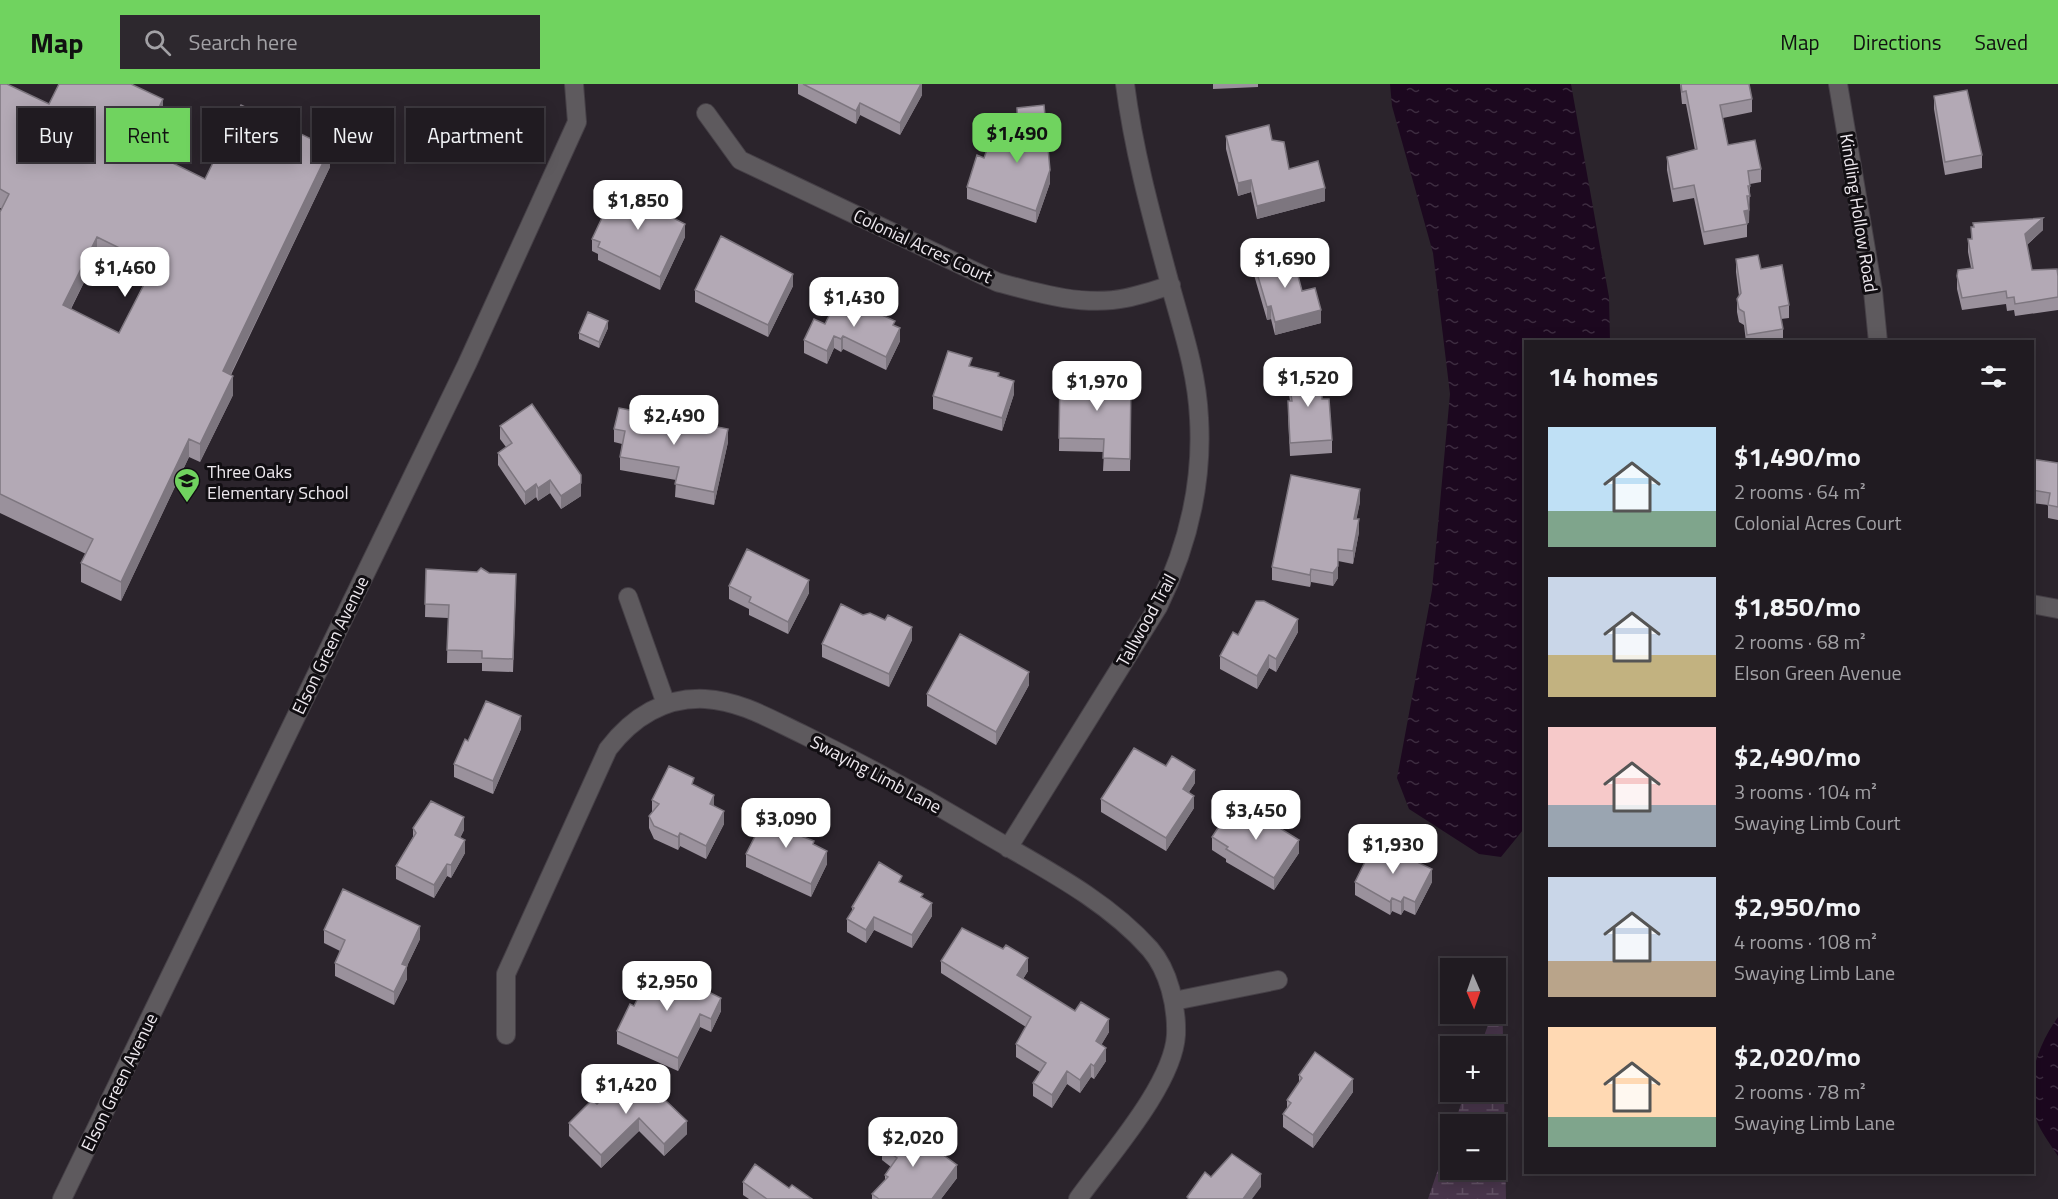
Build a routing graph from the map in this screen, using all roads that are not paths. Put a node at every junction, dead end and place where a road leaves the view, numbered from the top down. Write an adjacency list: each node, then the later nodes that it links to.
1 (574, 84): 15 (street, Elson Green Avenue)
2 (1125, 84): 5 (street, Tallwood Trail)
3 (1838, 84): 6 (street, Kindling Hollow Road)
4 (706, 113): 5 (street, Colonial Acres Court)
5 (1170, 285): 11 (street, Tallwood Trail)
6 (1878, 340)
7 (628, 597): 10 (street)
8 (2034, 604): 9 (street)
9 (2058, 609)
10 (666, 704): 11 (street, Swaying Limb Lane); 14 (street, Swaying Limb Lane)
11 (1008, 848): 13 (street, Swaying Limb Lane)
12 (1278, 980): 13 (street)
13 (1174, 1001): 16 (street, Swaying Limb Lane)
14 (506, 1035)
15 (62, 1199)
16 (1078, 1199)

